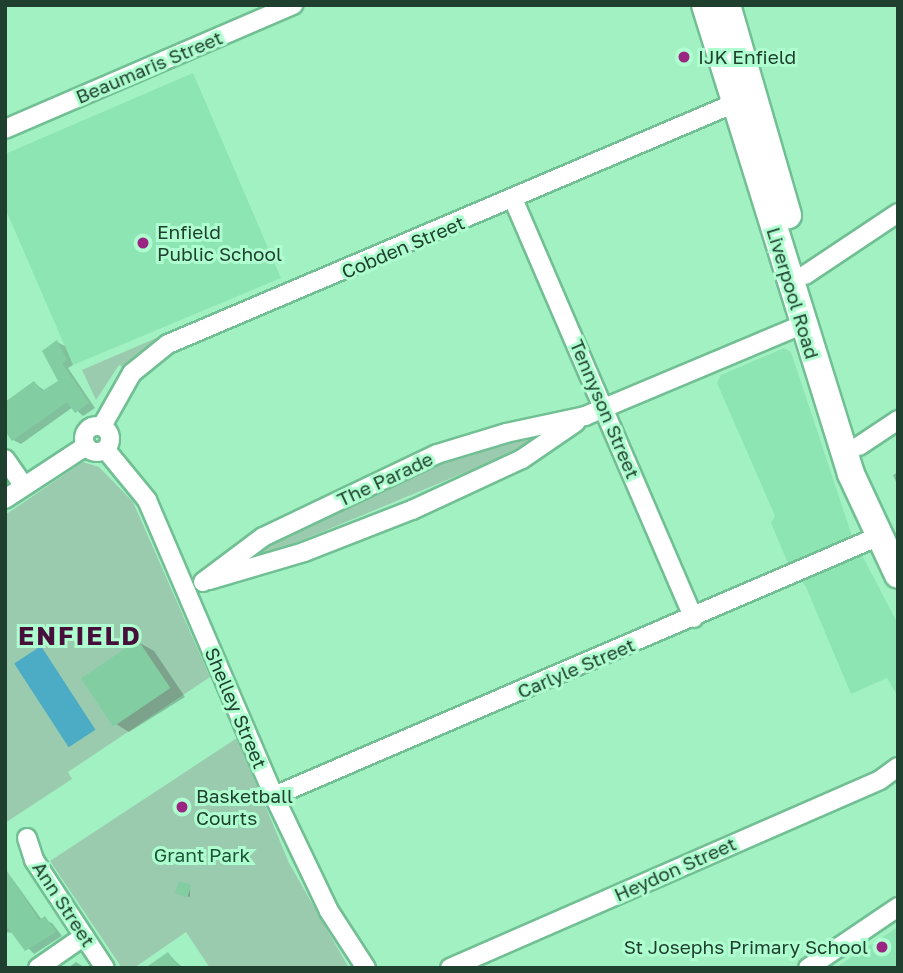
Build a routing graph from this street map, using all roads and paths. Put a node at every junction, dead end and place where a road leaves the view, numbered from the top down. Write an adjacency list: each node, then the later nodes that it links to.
1 (293, 5): 5 (street, Beaumaris Street)
2 (705, 5): 4 (highway, Liverpool Road)
3 (727, 5): 8 (highway, Liverpool Road)
4 (735, 103): 6 (street, Cobden Street); 9 (highway, Liverpool Road)
5 (5, 129)
6 (514, 201): 10 (street, Tennyson Street); 13 (street, Cobden Street)
7 (898, 213): 8 (street)
8 (805, 275): 15 (highway, Liverpool Road)
9 (802, 325): 10 (street, The Parade); 20 (highway, Liverpool Road)
10 (606, 408): 11 (street, The Parade); 24 (street, Tennyson Street)
11 (585, 416): 22 (street, The Parade); 22 (street, The Parade)
12 (898, 420): 15 (street)
13 (102, 426): 14 (street); 16 (street)
14 (86, 446): 16 (street); 18 (street)
15 (859, 446): 20 (highway, Liverpool Road)
16 (106, 450): 23 (street, Shelley Street)
17 (5, 459): 18 (street)
18 (24, 486): 19 (street)
19 (5, 499)
20 (888, 538): 21 (highway, Liverpool Road); 24 (street, Carlyle Street)
21 (898, 575)
22 (203, 582): 23 (street, The Parade)
23 (185, 589): 26 (street, Shelley Street)
24 (694, 618): 26 (street, Carlyle Street)
25 (898, 767): 33 (street, Heydon Street)
26 (274, 796): 32 (street, Shelley Street)
27 (27, 838): 29 (street, Ann Street)
28 (898, 907): 34 (street)
29 (84, 936): 30 (street); 31 (street, Ann Street)
30 (38, 968)
31 (105, 968)
32 (366, 968)
33 (450, 968)
34 (808, 968)

